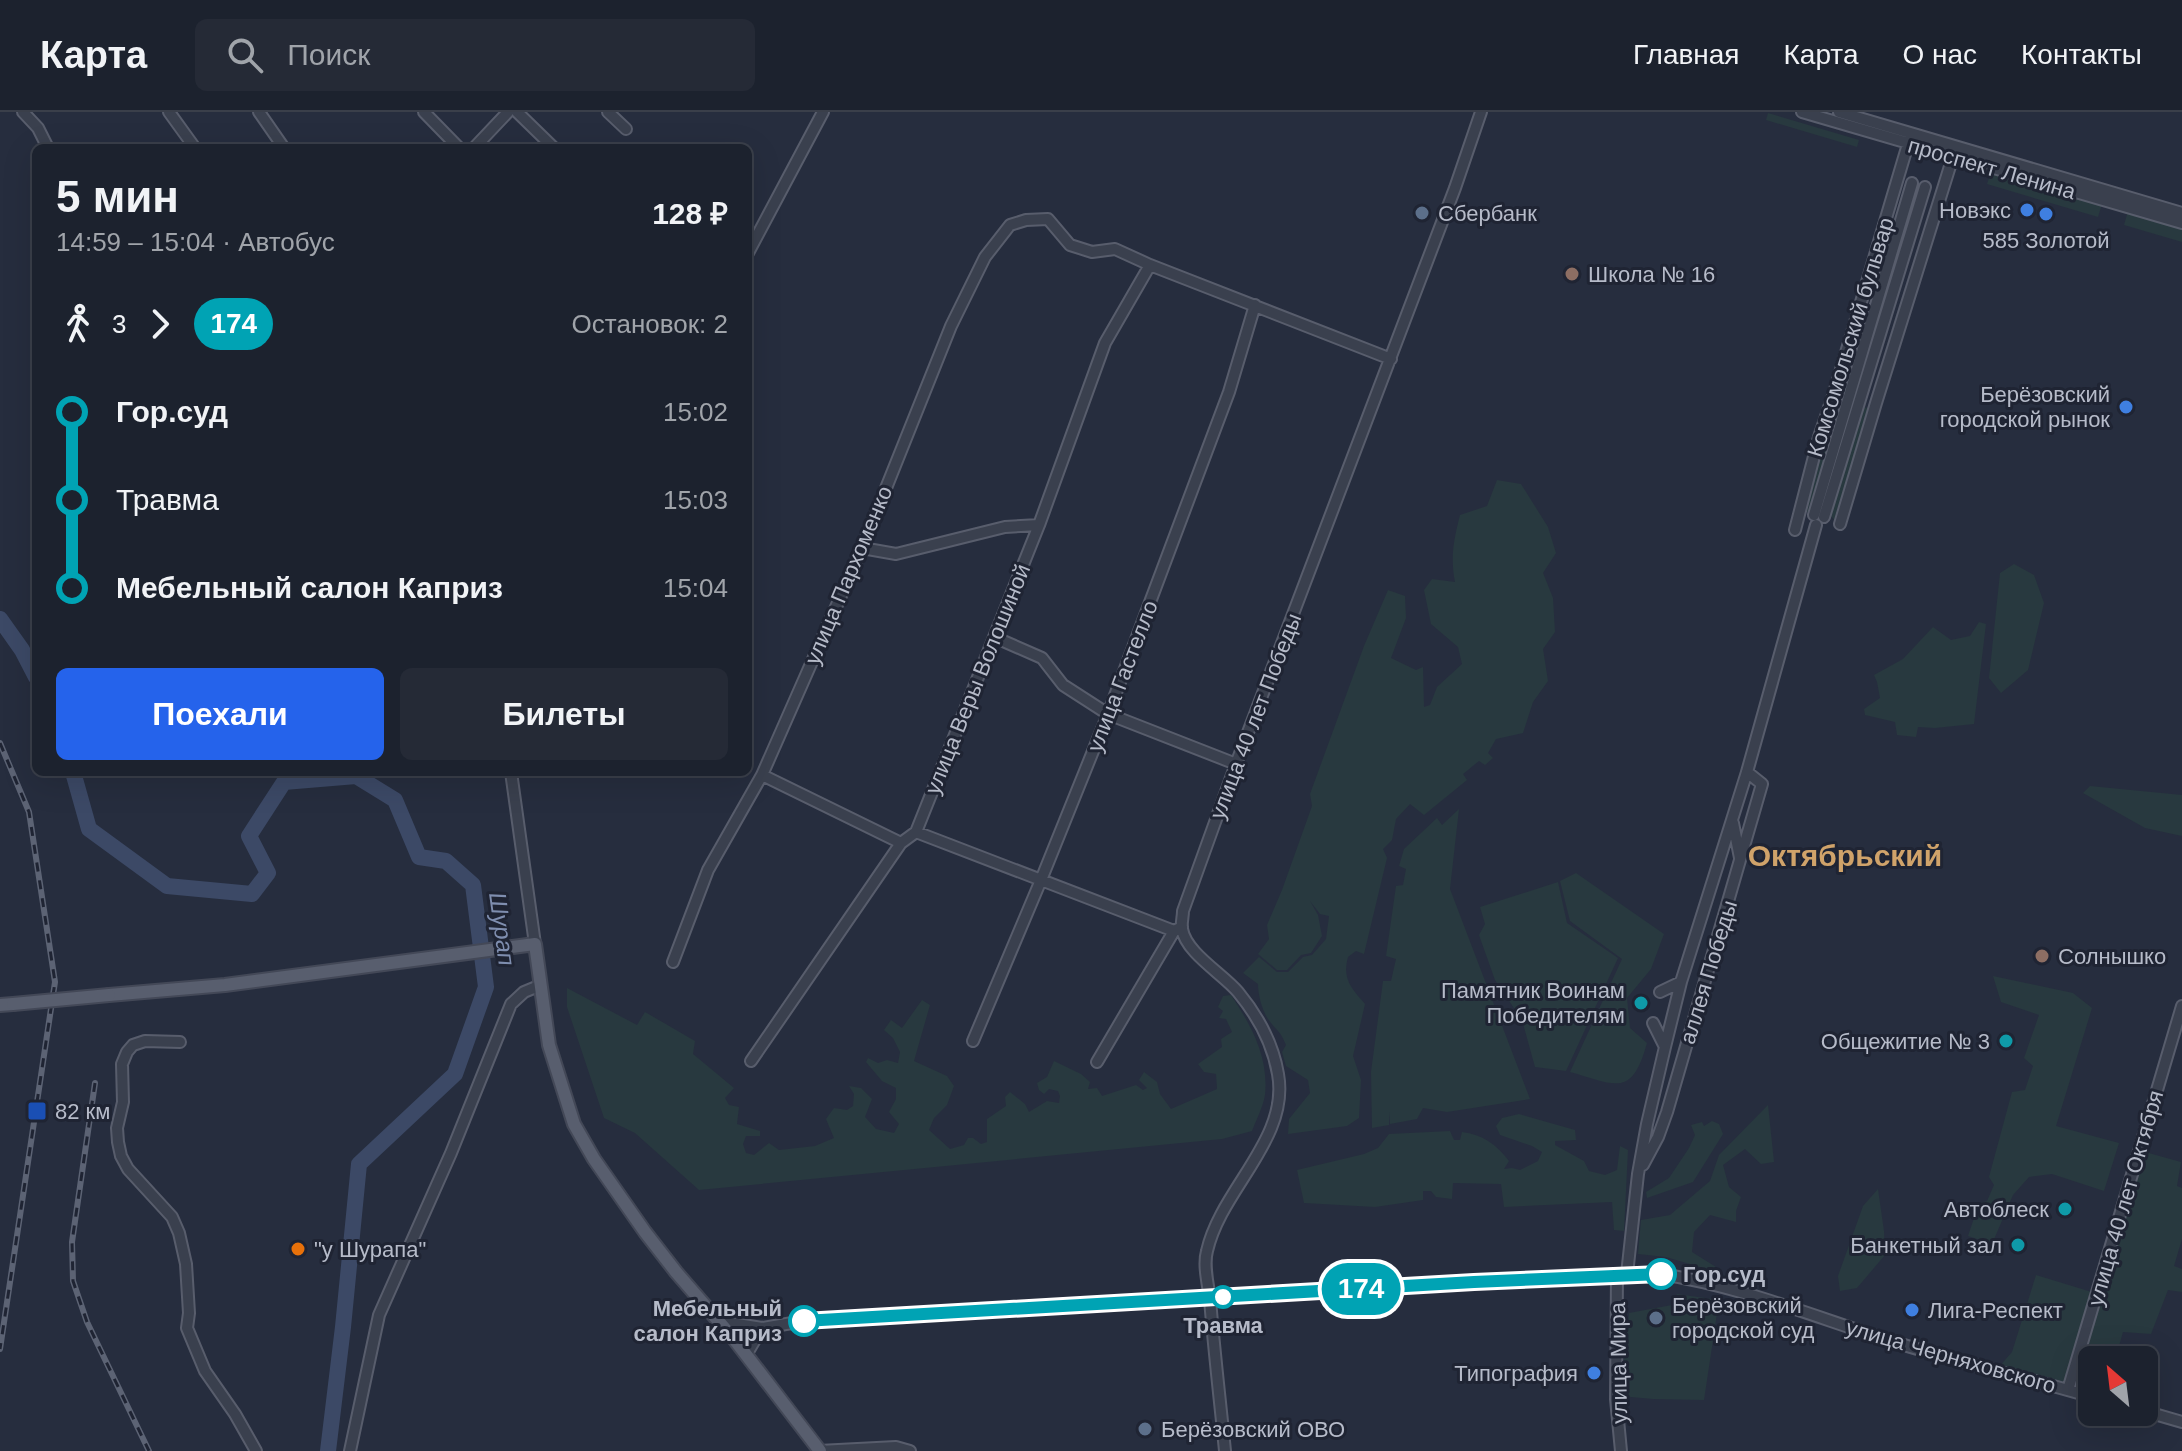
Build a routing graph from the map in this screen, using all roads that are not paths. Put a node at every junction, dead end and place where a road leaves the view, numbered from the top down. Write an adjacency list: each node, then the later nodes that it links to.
1 (23, 112): 14 (street)
2 (169, 112): 15 (street)
3 (259, 112): 16 (street)
4 (424, 112): 17 (street)
5 (508, 112): 18 (street)
6 (517, 112): 19 (street)
7 (608, 112): 12 (street)
8 (823, 112): 26 (street)
9 (1481, 112): 29 (street, улица 40 лет Победы)
10 (1802, 112): 13 (street, проспект Ленина)
11 (1839, 112): 13 (street, проспект Ленина)
12 (626, 129)
13 (1909, 139): 20 (street, проспект Ленина); 33 (street, Комсомольский бульвар)
14 (46, 144)
15 (192, 144)
16 (281, 144)
17 (455, 144)
18 (478, 144)
19 (550, 144)
20 (1954, 151): 23 (street, проспект Ленина); 31 (street, Комсомольский бульвар)
21 (1912, 183): 30 (street)
22 (1925, 187): 30 (street)
23 (2113, 198): 24 (street, проспект Ленина); 25 (street, проспект Ленина)
24 (2182, 213)
25 (2182, 223)
26 (752, 245)
27 (1150, 265): 28 (street); 32 (street, улица Веры Волошиной); 34 (street, улица Пархоменко)
28 (1255, 305): 29 (street); 36 (street, улица Гастелло)
29 (1391, 359): 37 (street, улица 40 лет Победы)
30 (1818, 519): 38 (street, улица Мира)
31 (1840, 524)
32 (1039, 525): 34 (street); 35 (street, улица Веры Волошиной)
33 (1795, 530)
34 (862, 548): 39 (street, улица Пархоменко)
35 (994, 637): 36 (street); 42 (street, улица Веры Волошиной)
36 (1108, 714): 37 (street); 47 (street, улица Гастелло)
37 (1236, 764): 50 (street, улица 40 лет Победы)
38 (1747, 772): 41 (street, улица Мира); 44 (street, аллея Победы)
39 (762, 775): 43 (street); 52 (street, улица Пархоменко)
40 (512, 776): 51 (street)
41 (1732, 820): 44 (street); 45 (street, улица Мира)
42 (916, 832): 43 (street); 47 (street)
43 (901, 843): 64 (street)
44 (1741, 860): 46 (street, аллея Победы)
45 (1718, 869): 46 (street); 49 (street, улица Мира)
46 (1736, 874): 48 (street, аллея Победы)
47 (1041, 880): 50 (street); 61 (street, улица Гастелло)
48 (1731, 894): 49 (street); 66 (street, аллея Победы)
49 (1704, 914): 53 (street, улица Мира)
50 (1178, 929): 65 (street, улица 40 лет Победы); 70 (street)
51 (535, 944): 54 (main road); 56 (main road, bridge)
52 (673, 962)
53 (1681, 982): 55 (street); 59 (street, улица Мира)
54 (541, 985): 71 (main road); 80 (street)
55 (1660, 992)
56 (6, 1005)
57 (2182, 1006): 74 (street, улица 40 лет Октября)
58 (1662, 1008): 59 (street)
59 (1677, 1013): 63 (street, улица Мира)
60 (1653, 1023): 63 (street)
61 (973, 1041)
62 (180, 1042): 79 (street)
63 (1665, 1047): 67 (street, улица Мира)
64 (751, 1061)
65 (1097, 1062)
66 (1667, 1112): 67 (street); 68 (street, аллея Победы)
67 (1647, 1124): 68 (street, улица Мира)
68 (1638, 1174): 69 (street, улица Мира)
69 (1622, 1275): 70 (street, улица Черняховского); 74 (street, улица Черняховского); 84 (street, улица Мира)
70 (1210, 1297): 72 (street, улица Черняховского); 83 (street)
71 (718, 1321): 72 (street, улица Черняховского); 73 (main road)
72 (762, 1328): 73 (street)
73 (746, 1355): 81 (main road)
74 (2068, 1390): 75 (street, улица Черняховского)
75 (2078, 1393)
76 (2158, 1415): 77 (street)
77 (2182, 1422)
78 (863, 1449): 81 (street); 82 (street)
79 (256, 1451)
80 (350, 1451)
81 (820, 1451)
82 (910, 1451)
83 (1225, 1451)
84 (1621, 1451)

